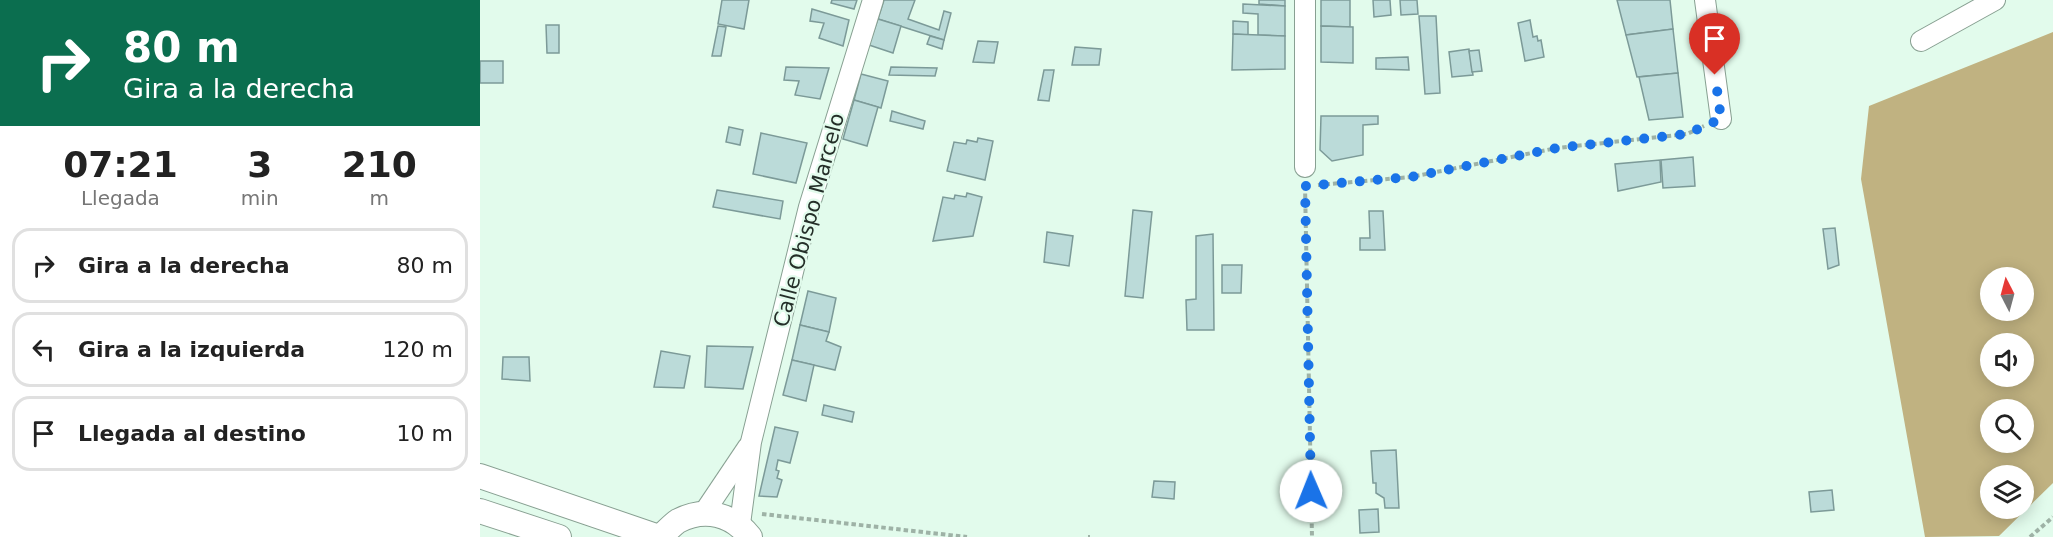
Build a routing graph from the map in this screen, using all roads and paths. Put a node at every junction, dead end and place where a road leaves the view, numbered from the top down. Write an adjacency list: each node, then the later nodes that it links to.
1 (873, 0): 8 (street, Calle Obispo Marcelo)
2 (1305, 0): 7 (street)
3 (1705, 0): 6 (street)
4 (1995, 0): 5 (street)
5 (1921, 41)
6 (1721, 119): 7 (path)
7 (1305, 177): 17 (path)
8 (751, 442): 11 (street, Calle Obispo Marcelo); 13 (street, Calle Obispo Marcelo)
9 (480, 476): 15 (street)
10 (480, 511): 14 (street)
11 (703, 514): 13 (street); 15 (street)
12 (2053, 518): 18 (path)
13 (744, 524): 16 (path)
14 (559, 537)
15 (660, 537)
16 (967, 537)
17 (1312, 537)
18 (2030, 537)

